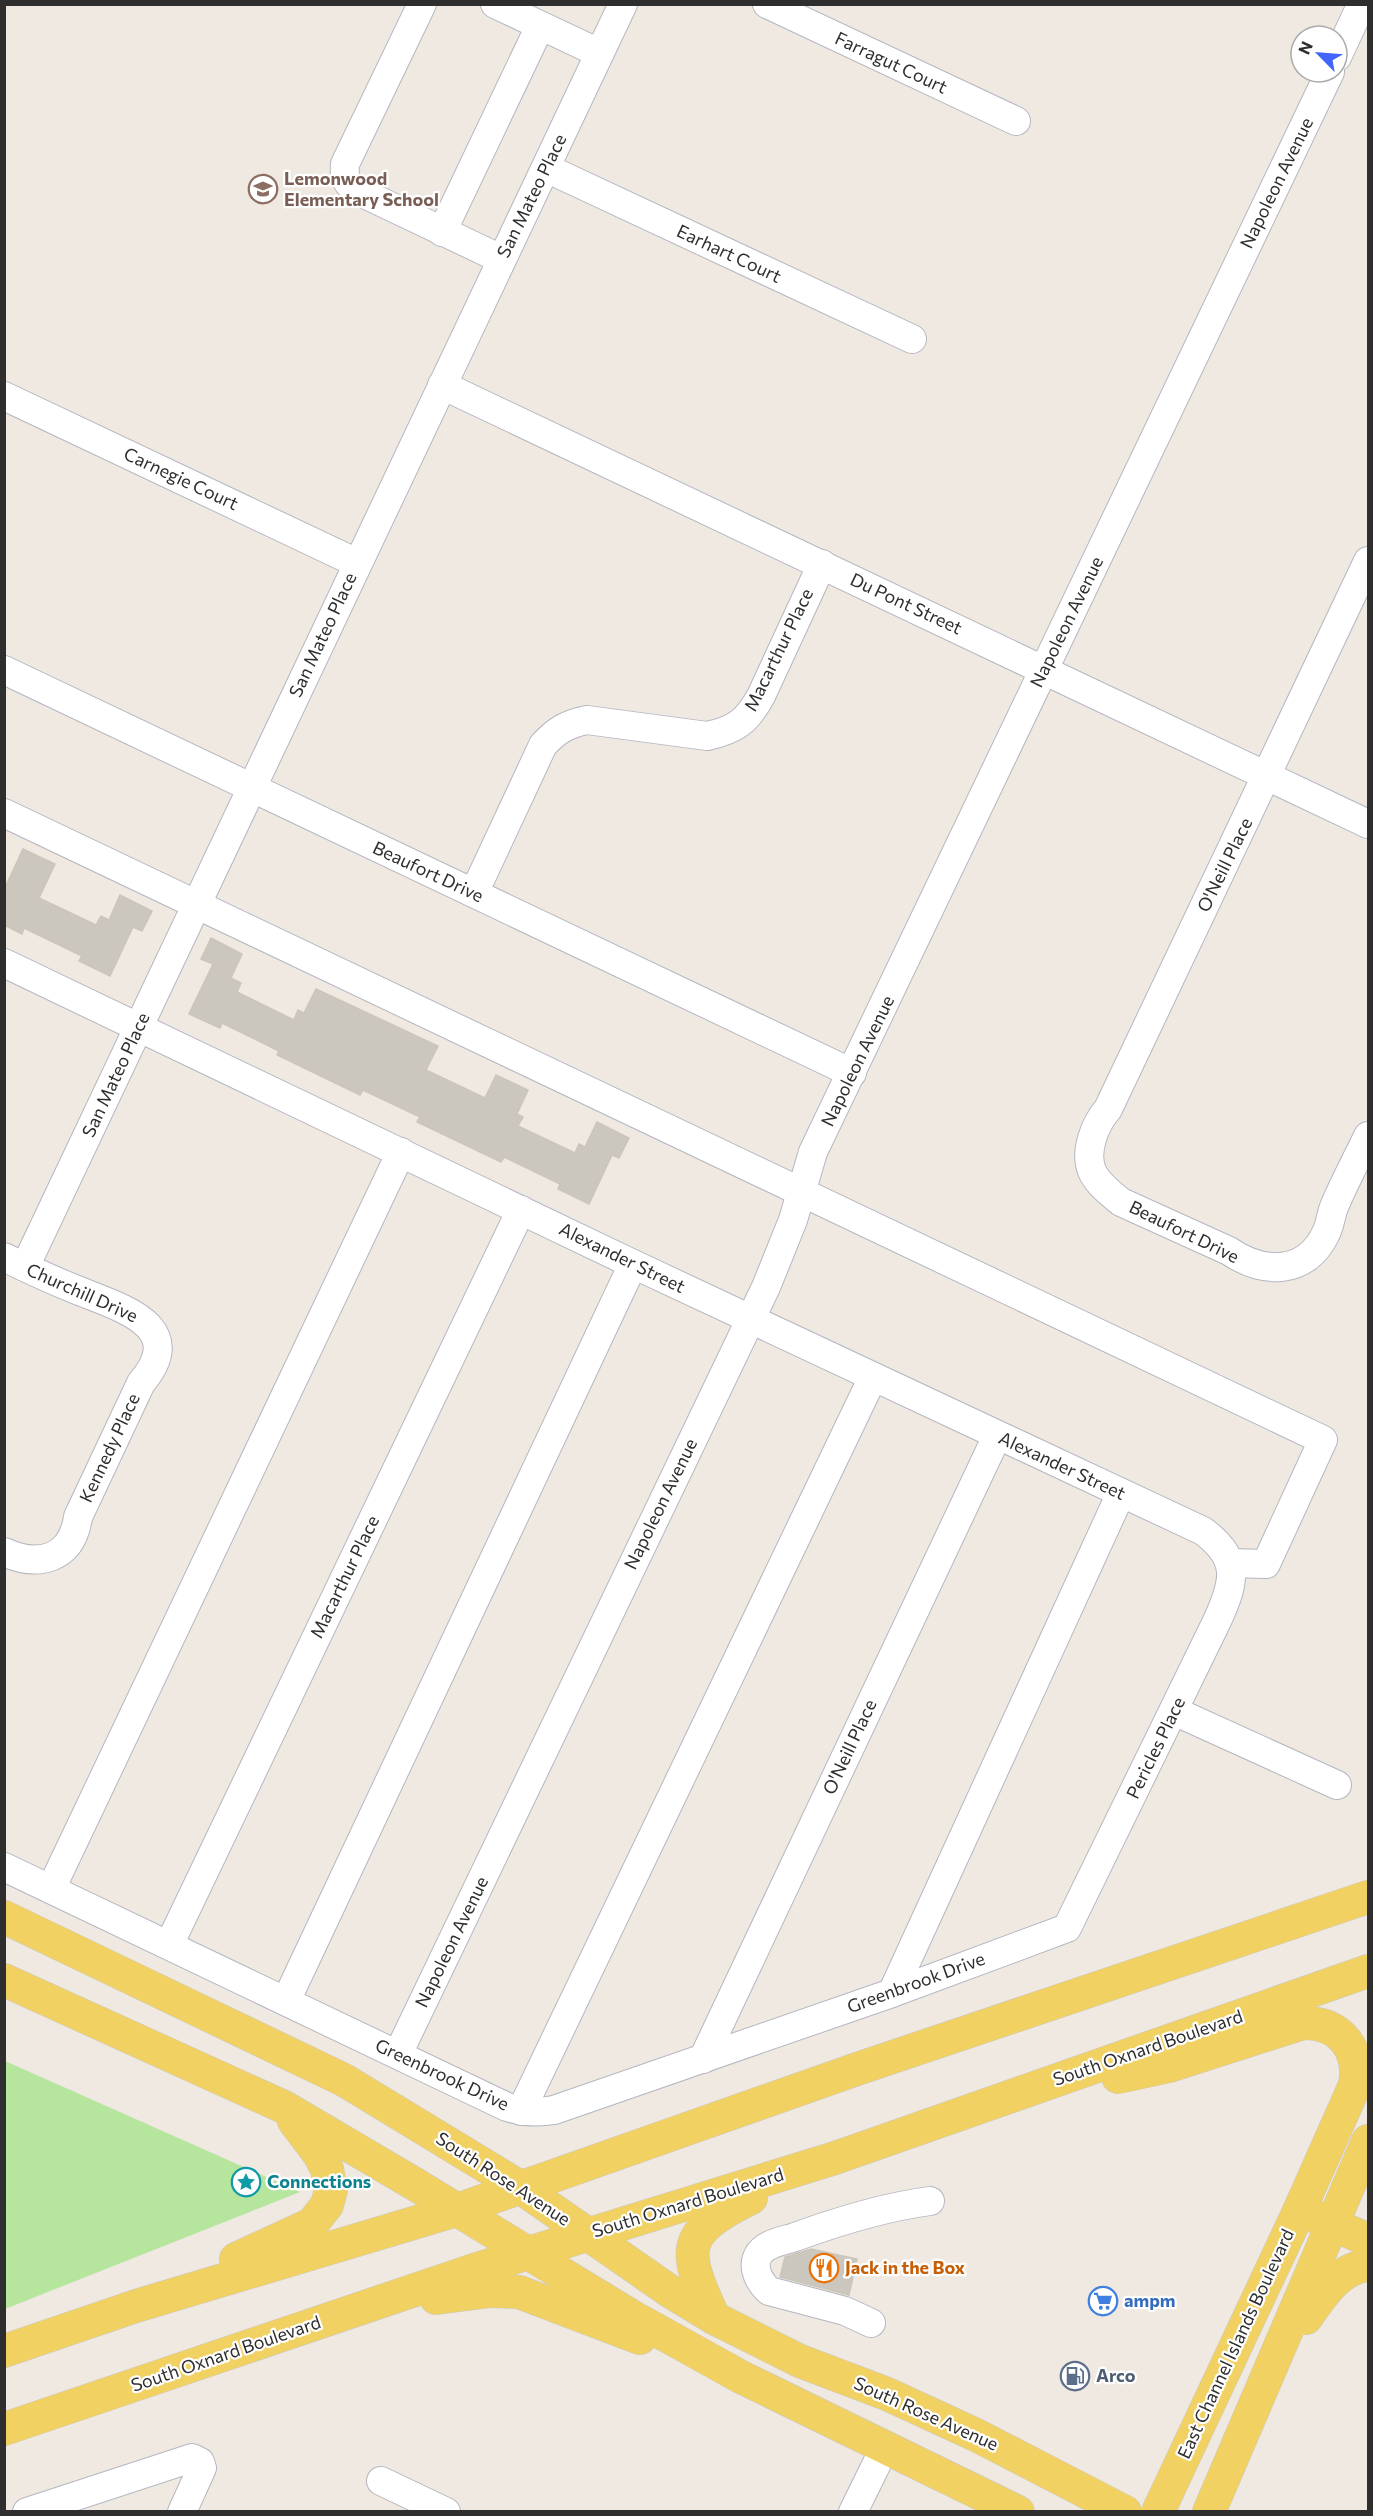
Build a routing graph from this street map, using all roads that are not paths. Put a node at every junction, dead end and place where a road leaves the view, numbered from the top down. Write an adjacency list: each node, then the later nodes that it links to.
1 (422, 4): 12 (street)
2 (495, 4): 6 (street)
3 (623, 4): 8 (street, San Mateo Place)
4 (767, 4): 10 (street, Farragut Court)
5 (1356, 11): 7 (street)
6 (540, 26): 8 (street); 12 (street)
7 (1349, 28)
8 (599, 53): 11 (street, San Mateo Place)
9 (1324, 84): 21 (street, Napoleon Avenue)
10 (1016, 121)
11 (546, 168): 13 (street, San Mateo Place); 14 (street, Earhart Court)
12 (442, 232): 13 (street)
13 (501, 260): 15 (street, San Mateo Place)
14 (912, 339)
15 (442, 385): 18 (street, San Mateo Place); 19 (street, Du Pont Street)
16 (4, 396): 18 (street, Carnegie Court)
17 (1368, 561): 22 (street, O'Neill Place)
18 (357, 563): 23 (street, San Mateo Place)
19 (822, 564): 21 (street, Du Pont Street); 26 (street, Macarthur Place)
20 (4, 670): 23 (street, Beaufort Drive)
21 (1044, 670): 22 (street, Du Pont Street); 30 (street, Napoleon Avenue)
22 (1267, 776): 25 (street, Du Pont Street); 33 (street, O'Neill Place)
23 (252, 788): 26 (street, Beaufort Drive); 27 (street, San Mateo Place)
24 (4, 813): 27 (street)
25 (1368, 824)
26 (474, 893): 30 (street, Beaufort Drive)
27 (196, 905): 29 (street, San Mateo Place); 34 (street)
28 (4, 963): 29 (street, Alexander Street)
29 (138, 1027): 32 (street, Alexander Street); 36 (street, San Mateo Place)
30 (852, 1073): 34 (street, Napoleon Avenue)
31 (1368, 1136): 33 (street, Beaufort Drive)
32 (401, 1152): 35 (street, Alexander Street); 49 (street)
33 (1092, 1170)
34 (801, 1194): 38 (street, Napoleon Avenue); 44 (street)
35 (521, 1210): 37 (street, Alexander Street); 54 (street, Macarthur Place)
36 (15, 1262): 39 (street, Churchill Drive)
37 (633, 1264): 38 (street, Alexander Street); 58 (street)
38 (750, 1318): 40 (street, Alexander Street); 59 (street, Napoleon Avenue)
39 (153, 1334): 43 (street, Kennedy Place)
40 (873, 1377): 41 (street, Alexander Street); 63 (street)
41 (997, 1436): 42 (street, Alexander Street); 60 (street, O'Neill Place)
42 (1121, 1493): 44 (street, Alexander Street); 57 (street)
43 (4, 1551)
44 (1230, 1563): 45 (street, Pericles Place)
45 (1174, 1711): 46 (street); 52 (street, Pericles Place)
46 (1337, 1785)
47 (4, 1867): 49 (street, Greenbrook Drive)
48 (1368, 1882): 53 (main road)
49 (51, 1889): 54 (street, Greenbrook Drive)
50 (1368, 1897): 53 (main road)
51 (4, 1917): 66 (main road, South Rose Avenue)
52 (1067, 1928): 57 (street, Greenbrook Drive)
53 (1260, 1934): 66 (main road)
54 (169, 1945): 58 (street, Greenbrook Drive)
55 (1368, 1971): 61 (main road, South Oxnard Boulevard)
56 (4, 1980): 62 (main road)
57 (892, 1993): 60 (street, Greenbrook Drive)
58 (286, 2001): 59 (street, Greenbrook Drive)
59 (398, 2054): 63 (street, Greenbrook Drive)
60 (703, 2059): 63 (street, Greenbrook Drive)
61 (984, 2105): 65 (main road, South Oxnard Boulevard); 68 (main road)
62 (284, 2107): 69 (main road); 75 (main road)
63 (521, 2111)
64 (1368, 2141): 70 (main road)
65 (835, 2158): 71 (main road, South Oxnard Boulevard); 77 (main road)
66 (520, 2187): 69 (main road); 71 (main road, South Rose Avenue)
67 (930, 2201): 78 (street)
68 (1300, 2209): 70 (main road, East Channel Islands Boulevard); 91 (main road, East Channel Islands Boulevard)
69 (457, 2210): 73 (main road); 75 (main road)
70 (1333, 2225): 72 (main road, East Channel Islands Boulevard); 81 (main road)
71 (586, 2234): 73 (main road, South Oxnard Boulevard); 77 (main road, South Rose Avenue)
72 (1368, 2240)
73 (529, 2253): 76 (main road, South Oxnard Boulevard); 80 (main road)
74 (1368, 2265): 81 (main road)
75 (136, 2306): 79 (main road)
76 (369, 2306): 80 (main road); 82 (main road, South Oxnard Boulevard)
77 (714, 2318): 90 (main road, South Rose Avenue)
78 (871, 2323)
79 (4, 2351)
80 (741, 2377): 83 (main road)
81 (1257, 2402): 92 (main road)
82 (4, 2429)
83 (885, 2447): 88 (street); 89 (main road)
84 (381, 2481): 87 (street)
85 (27, 2511): 86 (street)
86 (182, 2511)
87 (446, 2511)
88 (853, 2511)
89 (1018, 2511)
90 (1125, 2511)
91 (1158, 2511)
92 (1209, 2511)

